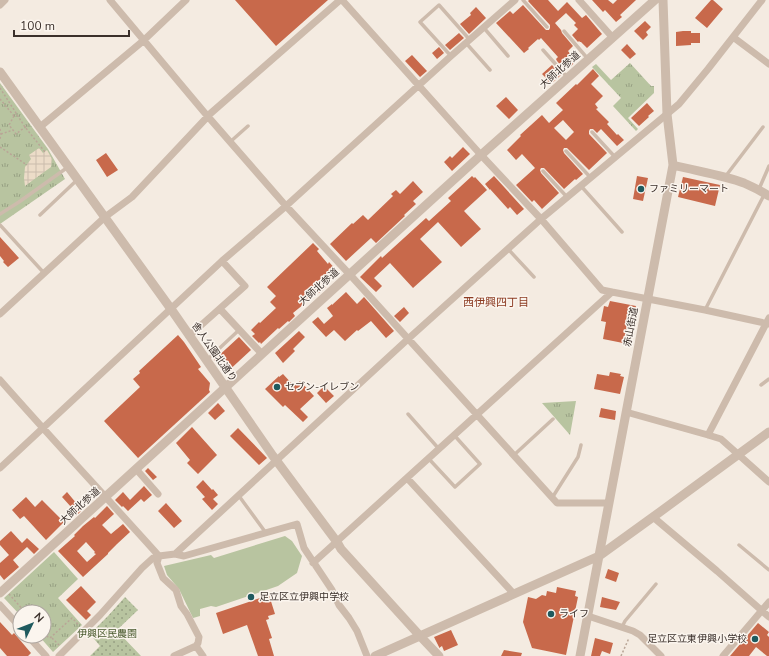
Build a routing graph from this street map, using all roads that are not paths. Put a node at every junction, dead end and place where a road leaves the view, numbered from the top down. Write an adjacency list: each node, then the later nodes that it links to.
1 (5, 0): 11 (street)
2 (110, 0): 17 (street)
3 (186, 0): 17 (street)
4 (341, 0): 27 (street); 29 (street)
5 (515, 0): 13 (street)
6 (523, 0): 12 (lane)
7 (579, 0): 16 (street)
8 (655, 0): 16 (street, 大師北参道)
9 (663, 0): 28 (street, 赤山街道)
10 (762, 0): 15 (street)
11 (0, 5)
12 (547, 27)
13 (484, 28): 18 (street); 21 (lane)
14 (564, 31): 22 (lane)
15 (733, 37): 23 (street); 28 (street)
16 (613, 38): 22 (street, 大師北参道)
17 (144, 41): 29 (street); 31 (street)
18 (468, 42): 20 (street); 20 (lane); 24 (lane)
19 (543, 50): 26 (lane)
20 (451, 56): 27 (street)
21 (508, 56)
22 (589, 60): 26 (street, 大師北参道)
23 (769, 64)
24 (490, 70)
25 (0, 72): 31 (street, 舎人公園北通り)
26 (568, 78): 36 (street, 大師北参道)
27 (418, 86): 36 (street); 48 (street)
28 (668, 114): 37 (street); 38 (street, 赤山街道)
29 (208, 116): 34 (street); 51 (street)
30 (248, 126): 34 (lane)
31 (40, 127): 39 (street, 舎人公園北通り)
32 (763, 127): 43 (lane)
33 (592, 132): 37 (lane)
34 (230, 142): 48 (street)
35 (566, 151): 42 (lane)
36 (481, 155): 52 (street); 58 (street, 大師北参道)
37 (615, 157): 42 (street)
38 (673, 165): 43 (street); 61 (street, 赤山街道)
39 (69, 166): 44 (street, 舎人公園北通り); 49 (lane)
40 (769, 166): 46 (lane)
41 (544, 171): 47 (lane)
42 (591, 178): 45 (street)
43 (725, 178): 46 (street)
44 (78, 180): 50 (lane); 51 (street, 舎人公園北通り)
45 (581, 186): 47 (street); 54 (lane)
46 (764, 193): 64 (lane)
47 (567, 197): 52 (street)
48 (286, 206): 56 (street); 58 (street)
49 (0, 214)
50 (40, 215)
51 (105, 217): 57 (street); 62 (street, 舎人公園北通り)
52 (541, 219): 55 (street); 60 (street)
53 (0, 225): 57 (lane)
54 (622, 232)
55 (508, 249): 59 (lane); 69 (street)
56 (222, 261): 62 (street); 63 (street)
57 (44, 273): 65 (street)
58 (349, 275): 69 (street); 70 (street, 大師北参道)
59 (534, 277)
60 (612, 292): 61 (street); 78 (street)
61 (648, 298): 64 (street); 76 (street, 赤山街道)
62 (171, 309): 68 (street, 舎人公園北通り); 80 (street)
63 (220, 309): 67 (street); 68 (street)
64 (705, 310): 66 (street)
65 (0, 314)
66 (768, 322): 83 (street)
67 (240, 330): 70 (street); 71 (lane)
68 (189, 336): 71 (street, 舎人公園北通り)
69 (408, 339): 78 (street); 89 (street)
70 (262, 354): 75 (street, 大師北参道)
71 (206, 361): 75 (street, 舎人公園北通り)
72 (769, 379): 74 (lane)
73 (0, 380): 80 (street)
74 (761, 385)
75 (225, 387): 89 (street, 舎人公園北通り); 91 (street, 大師北参道)
76 (626, 412): 83 (street); 98 (street, 赤山街道)
77 (408, 414): 85 (lane)
78 (477, 415): 82 (street); 87 (street)
79 (553, 419): 87 (lane)
80 (43, 429): 90 (street); 96 (street)
81 (769, 432): 86 (street)
82 (454, 435): 85 (street); 88 (lane)
83 (708, 435): 86 (street)
84 (582, 445): 97 (lane)
85 (439, 450): 88 (street)
86 (738, 455): 93 (street); 99 (street)
87 (513, 456): 97 (street)
88 (429, 459): 92 (street)
89 (277, 460): 95 (street); 101 (street, 舎人公園北通り)
90 (0, 468)
91 (136, 469): 94 (street); 96 (street, 大師北参道)
92 (407, 478): 101 (street); 110 (street)
93 (769, 482)
94 (158, 494)
95 (239, 496): 100 (lane); 103 (street)
96 (106, 497): 104 (street); 109 (street, 大師北参道)
97 (552, 498): 98 (street)
98 (609, 503): 105 (street, 赤山街道)
99 (653, 517): 105 (street); 113 (street)
100 (266, 533): 103 (street); 106 (street)
101 (337, 542): 106 (street); 118 (street, 舎人公園北通り)
102 (739, 546): 107 (lane)
103 (176, 554): 104 (street)
104 (159, 556): 120 (street); 121 (street)
105 (599, 556): 110 (street); 114 (street, 赤山街道)
106 (314, 563): 125 (street)
107 (769, 570)
108 (656, 584): 117 (lane)
109 (4, 593)
110 (514, 594): 118 (street)
111 (769, 602): 113 (street)
112 (0, 605): 116 (street)
113 (762, 611): 115 (street); 130 (street)
114 (588, 616): 117 (street); 128 (street, 赤山街道)
115 (769, 617)
116 (12, 618)
117 (622, 626): 129 (street)
118 (420, 636): 126 (street); 127 (street, 舎人公園北通り)
119 (35, 644): 122 (street)
120 (196, 646): 123 (street); 124 (street)
121 (61, 653)
122 (46, 656)
123 (174, 656)
124 (203, 656)
125 (367, 656)
126 (376, 656)
127 (439, 656)
128 (580, 656)
129 (661, 656)
130 (723, 656)

